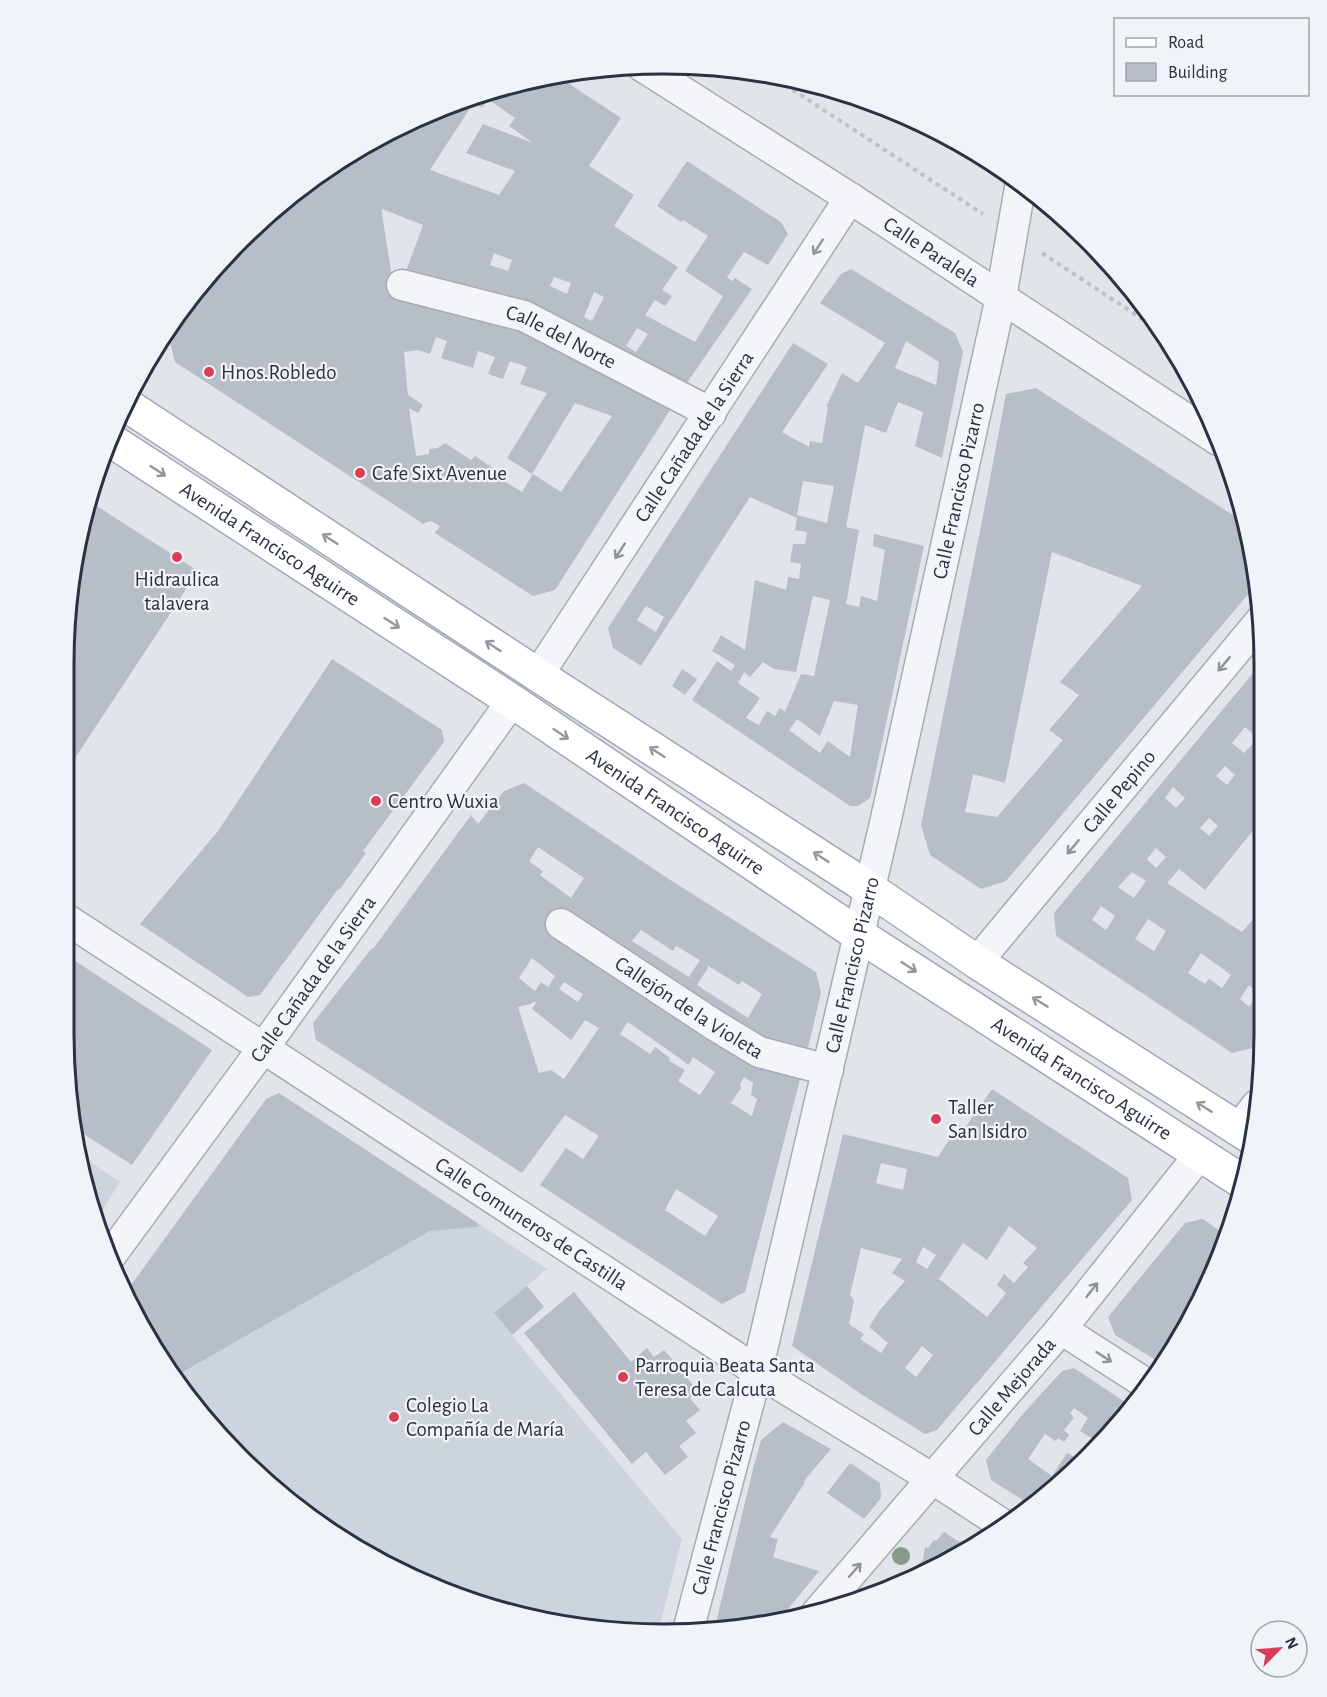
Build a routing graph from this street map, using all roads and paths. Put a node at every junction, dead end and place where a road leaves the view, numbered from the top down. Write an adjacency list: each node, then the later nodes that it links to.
1 (655, 74): 4 (street, Calle Paralela)
2 (789, 87): 5 (path)
3 (1019, 192): 5 (street, Calle Francisco Pizarro)
4 (850, 198): 7 (street, Calle Paralela); 10 (street, Calle Cañada de la Sierra, one-way to 10)
5 (1012, 233): 7 (street, Calle Francisco Pizarro); 8 (path)
6 (402, 285): 10 (street, Calle del Norte)
7 (1001, 297): 11 (street, Calle Paralela); 16 (street, Calle Francisco Pizarro)
8 (1142, 319)
9 (132, 408): 14 (main road, Avenida Francisco Aguirre, one-way to 9)
10 (711, 413): 14 (street, Calle Cañada de la Sierra, one-way to 14)
11 (1206, 432)
12 (116, 444): 15 (main road, Avenida Francisco Aguirre, one-way to 15)
13 (1252, 631): 20 (street, Calle Pepino, one-way to 20)
14 (538, 675): 16 (main road, Avenida Francisco Aguirre, one-way to 14)
15 (512, 701): 19 (main road, Avenida Francisco Aguirre, one-way to 19); 21 (street, Calle Cañada de la Sierra)
16 (870, 889): 19 (street, Calle Francisco Pizarro); 20 (main road, Avenida Francisco Aguirre)
17 (74, 924): 21 (street, Calle Comuneros de Castilla)
18 (561, 924): 22 (street, Callejón de la Violeta)
19 (860, 935): 22 (street, Calle Francisco Pizarro); 24 (main road, Avenida Francisco Aguirre, one-way to 24)
20 (977, 962): 23 (main road, Avenida Francisco Aguirre, one-way to 20)
21 (264, 1047): 26 (street, Calle Cañada de la Sierra); 28 (street, Calle Comuneros de Castilla)
22 (828, 1070): 28 (street, Calle Francisco Pizarro)
23 (1246, 1122)
24 (1200, 1154): 25 (main road, Avenida Francisco Aguirre); 27 (street, Calle Mejorada, one-way to 24)
25 (1235, 1177)
26 (115, 1250)
27 (1061, 1329): 29 (street, one-way to 29); 30 (street, Calle Mejorada)
28 (757, 1371): 30 (street, Calle Comuneros de Castilla); 33 (street, Calle Francisco Pizarro)
29 (1141, 1380)
30 (933, 1479): 31 (street, Calle Comuneros de Castilla); 32 (street, Calle Mejorada, one-way to 30)
31 (996, 1520)
32 (829, 1599)
33 (690, 1623)

